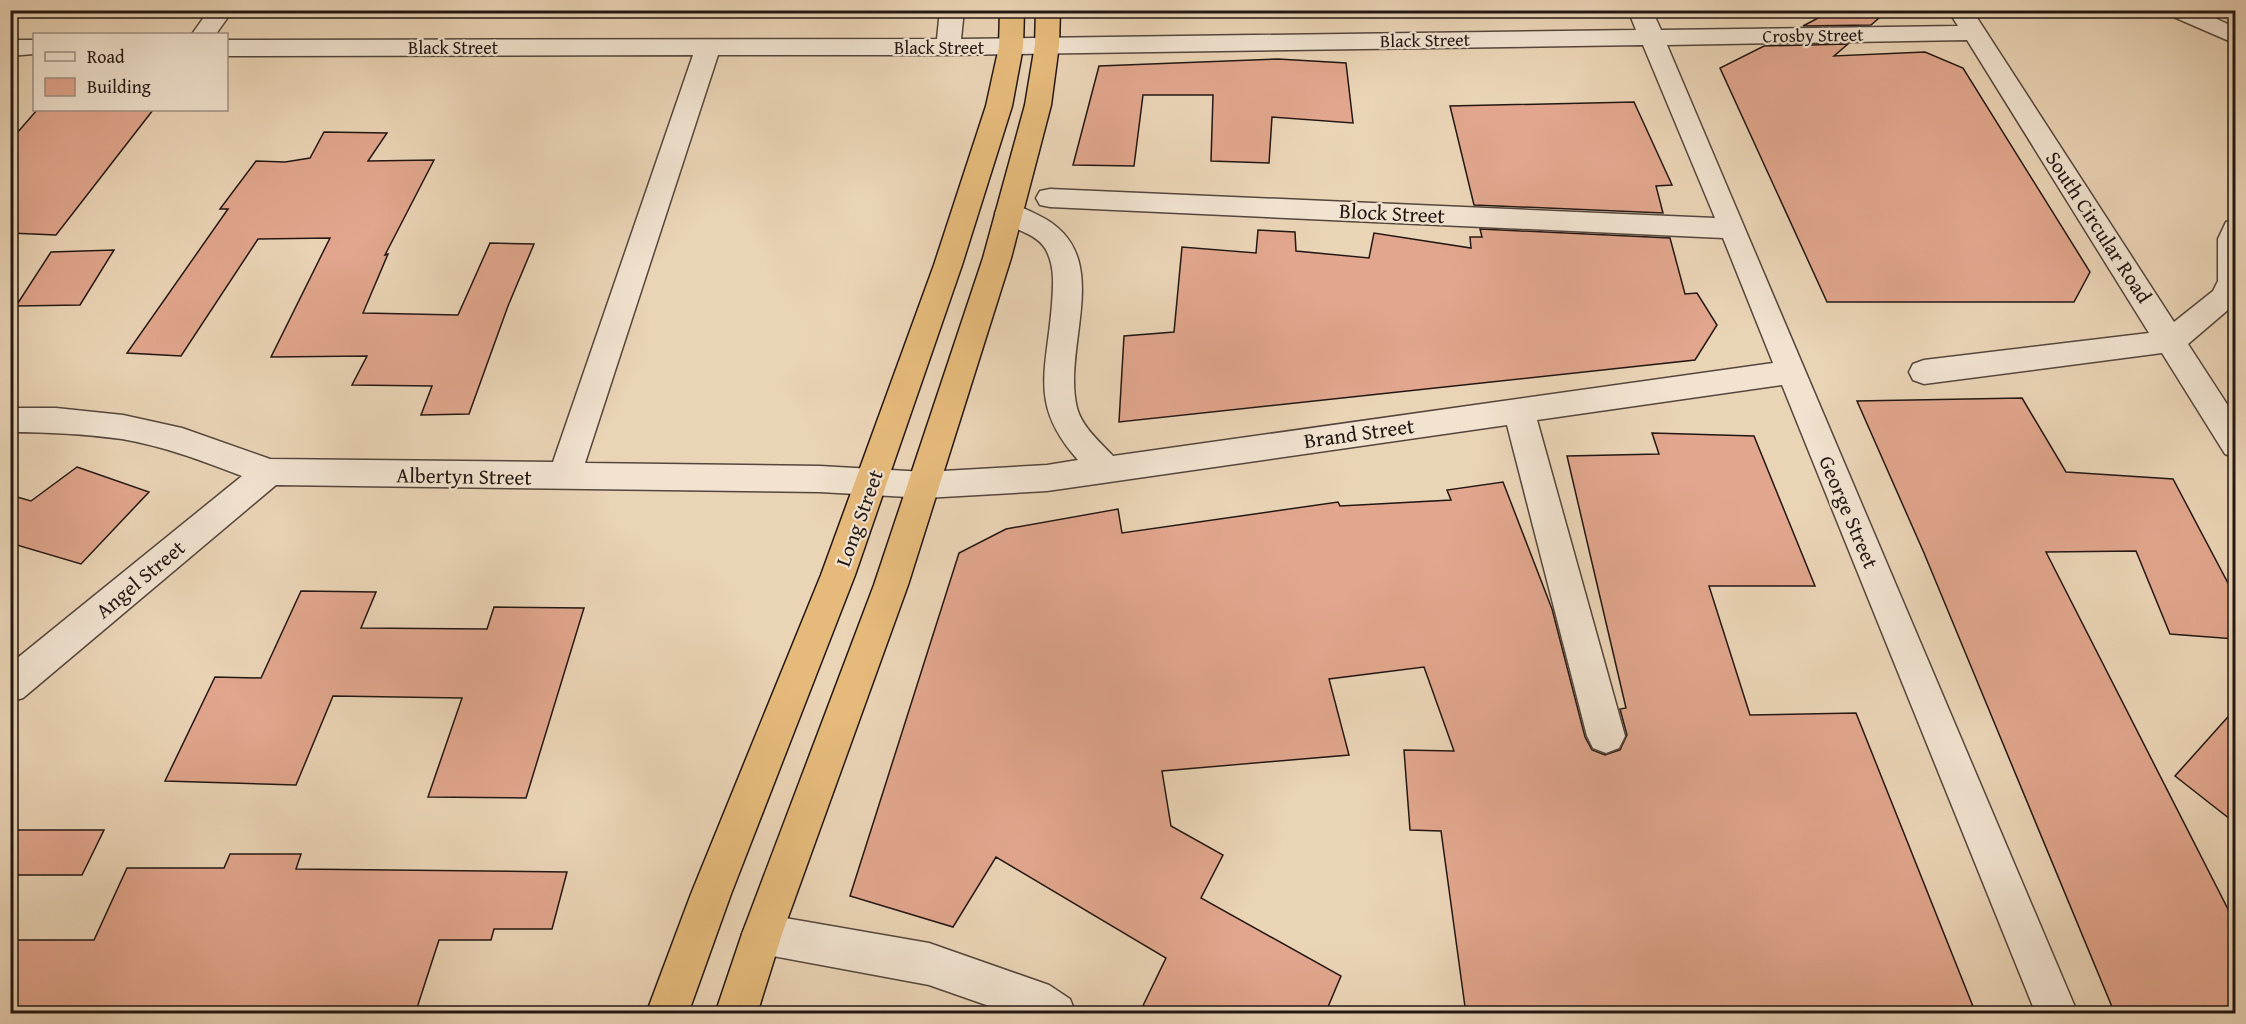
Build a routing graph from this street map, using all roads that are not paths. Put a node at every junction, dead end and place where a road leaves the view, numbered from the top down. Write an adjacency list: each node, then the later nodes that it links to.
1 (221, 10): 8 (street)
2 (951, 10): 13 (street)
3 (1012, 10): 14 (highway, Long Street)
4 (1048, 10): 10 (highway)
5 (2177, 10): 9 (street)
6 (1967, 22): 7 (street, Crosby Street); 21 (street, South Circular Road)
7 (1646, 24): 10 (street, Black Street); 19 (street, George Street)
8 (205, 33)
9 (2235, 37)
10 (1047, 45): 14 (street, Black Street); 18 (highway)
11 (33, 47): 15 (street)
12 (708, 47): 13 (street, Black Street); 16 (street, Black Street); 29 (street)
13 (948, 47): 14 (street, Black Street)
14 (1011, 47): 30 (highway, Long Street)
15 (10, 48)
16 (228, 48)
17 (1050, 198): 19 (street, Block Street)
18 (1009, 213): 27 (street); 31 (highway)
19 (1733, 229): 22 (street, George Street)
20 (2235, 229): 21 (street)
21 (2171, 342): 23 (street); 26 (street, South Circular Road)
22 (1791, 372): 24 (street, Brand Street); 38 (street, George Street)
23 (1924, 372)
24 (1519, 410): 27 (street, Brand Street); 33 (street)
25 (10, 420): 28 (street, Albertyn Street)
26 (2235, 445)
27 (1105, 469): 31 (street, Brand Street)
28 (269, 472): 29 (street, Albertyn Street); 32 (street, Angel Street)
29 (564, 477): 30 (street, Albertyn Street)
30 (872, 482): 31 (street, Albertyn Street); 35 (highway, Long Street)
31 (925, 484): 34 (highway)
32 (10, 686)
33 (1606, 736)
34 (762, 934): 36 (highway); 37 (street)
35 (667, 1014)
36 (736, 1014)
37 (1055, 1014)
38 (2057, 1014)

